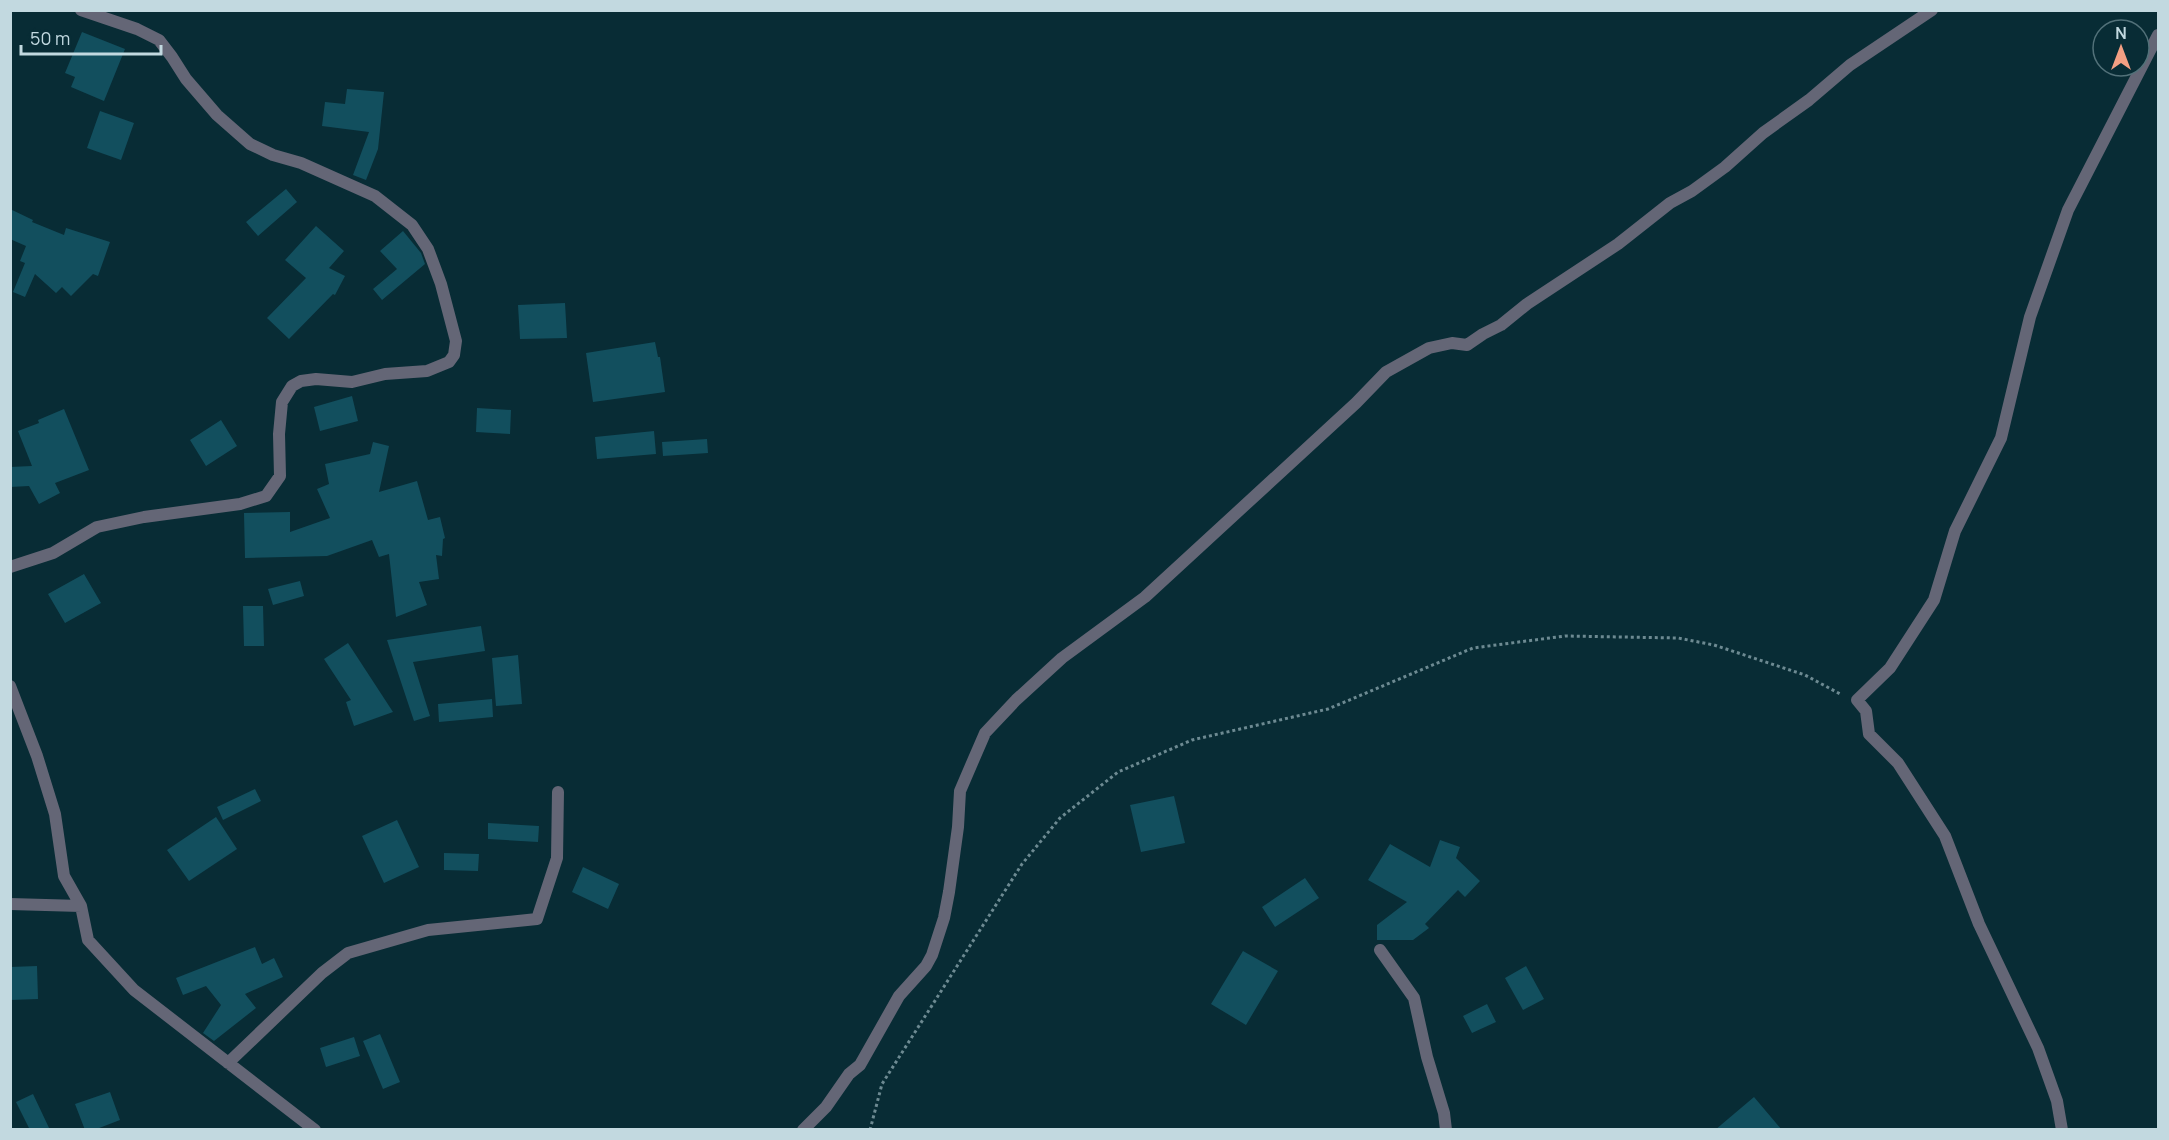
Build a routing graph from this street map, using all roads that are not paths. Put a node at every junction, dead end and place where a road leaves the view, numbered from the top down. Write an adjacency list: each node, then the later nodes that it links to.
1 (81, 10): 4 (street)
2 (1932, 10): 12 (street)
3 (2158, 35): 14 (street)
4 (10, 567)
5 (10, 686): 8 (street)
6 (558, 792): 10 (street)
7 (10, 904): 8 (street)
8 (81, 906): 10 (street)
9 (1380, 950): 13 (street)
10 (228, 1063): 11 (street)
11 (315, 1130)
12 (803, 1130)
13 (1446, 1130)
14 (2062, 1130)

